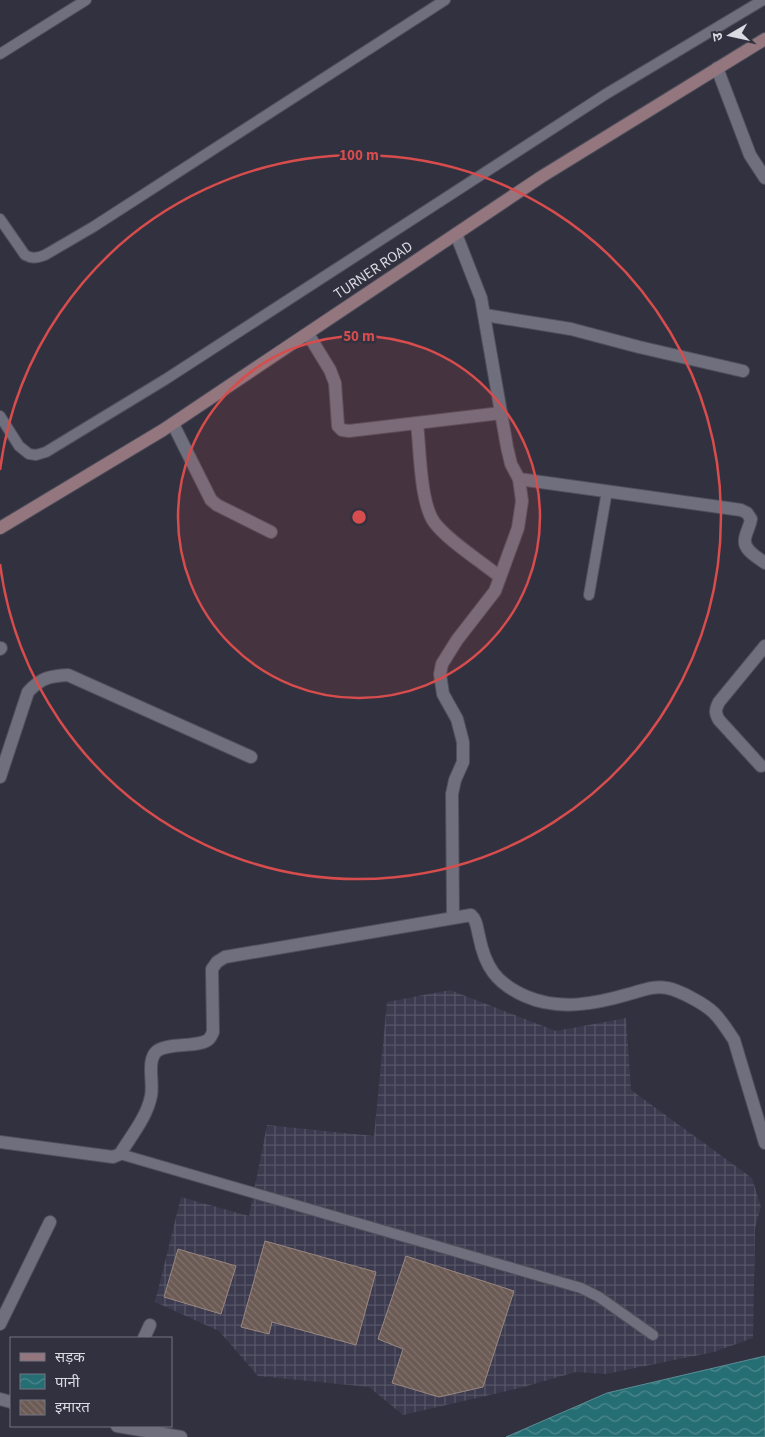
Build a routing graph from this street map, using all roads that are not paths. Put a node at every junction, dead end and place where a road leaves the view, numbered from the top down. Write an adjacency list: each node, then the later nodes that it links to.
1 (86, 0): 5 (lane)
2 (445, 0): 8 (lane)
3 (763, 0): 14 (lane)
4 (765, 39): 6 (main road, TURNER ROAD)
5 (0, 54)
6 (717, 68): 7 (street); 9 (main road, TURNER ROAD)
7 (765, 178)
8 (0, 219)
9 (456, 234): 10 (street); 11 (main road, TURNER ROAD)
10 (485, 315): 12 (street); 13 (street)
11 (308, 334): 15 (street); 16 (main road, TURNER ROAD)
12 (743, 371)
13 (501, 413): 15 (street); 17 (street)
14 (0, 416)
15 (417, 423): 22 (street)
16 (173, 424): 19 (main road, TURNER ROAD); 20 (street)
17 (519, 479): 18 (street); 22 (street)
18 (607, 491): 21 (street); 23 (lane)
19 (0, 528)
20 (271, 532)
21 (765, 563)
22 (500, 577): 28 (street)
23 (590, 595)
24 (765, 646): 26 (street)
25 (251, 756): 27 (street)
26 (761, 766)
27 (0, 777)
28 (453, 917): 30 (street); 31 (street)
29 (0, 1142): 31 (street)
30 (765, 1142)
31 (120, 1154): 35 (lane)
32 (50, 1222): 33 (street)
33 (0, 1324)
34 (150, 1325): 36 (street)
35 (653, 1335)
36 (144, 1337)
37 (123, 1427): 38 (street)
38 (181, 1437)

